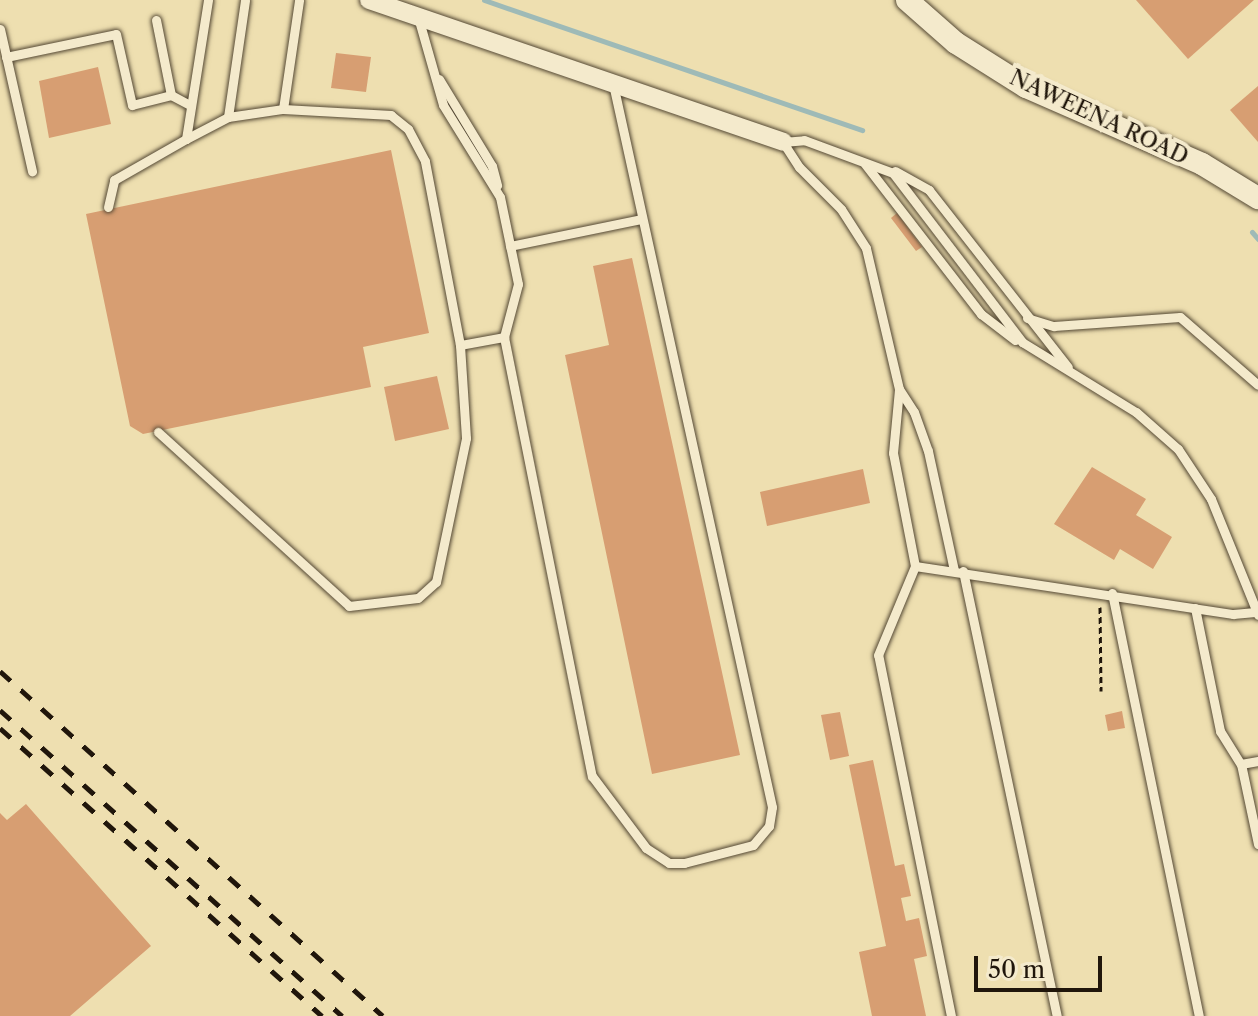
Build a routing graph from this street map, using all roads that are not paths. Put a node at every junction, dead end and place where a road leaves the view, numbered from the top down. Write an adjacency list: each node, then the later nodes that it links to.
1 (208, 0): 13 (lane)
2 (245, 0): 15 (lane)
3 (299, 0): 14 (lane)
4 (369, 0): 6 (street)
5 (907, 0): 22 (street, NAWEENA ROAD)
6 (417, 14): 10 (lane); 11 (street)
7 (156, 20): 12 (lane)
8 (0, 29): 9 (lane)
9 (6, 57): 12 (lane); 20 (lane)
10 (433, 69): 21 (lane); 21 (lane)
11 (612, 81): 17 (street); 24 (lane)
12 (171, 95): 13 (lane)
13 (190, 105): 16 (lane)
14 (283, 109): 15 (lane); 28 (lane)
15 (228, 117): 16 (lane)
16 (186, 139): 23 (lane)
17 (783, 142): 18 (lane); 32 (lane)
18 (854, 157): 19 (lane); 29 (lane)
19 (885, 168): 26 (lane); 29 (lane)
20 (32, 171)
21 (500, 197): 25 (lane)
22 (1258, 198)
23 (108, 207)
24 (641, 219): 25 (lane); 27 (lane)
25 (510, 246): 27 (lane)
26 (1024, 316): 30 (lane); 31 (lane)
27 (504, 337): 28 (lane)
28 (460, 345): 33 (lane)
29 (1032, 350): 30 (lane)
30 (1083, 380): 38 (lane)
31 (1258, 385)
32 (899, 389): 34 (lane); 35 (lane)
33 (158, 432)
34 (915, 566): 35 (lane); 42 (lane)
35 (959, 570): 36 (lane); 43 (lane)
36 (1107, 592): 37 (lane); 44 (lane)
37 (1195, 608): 38 (lane); 40 (lane)
38 (1258, 613)
39 (1258, 761): 40 (lane)
40 (1241, 764): 41 (lane)
41 (1258, 844)
42 (951, 1016)
43 (1057, 1016)
44 (1199, 1016)

